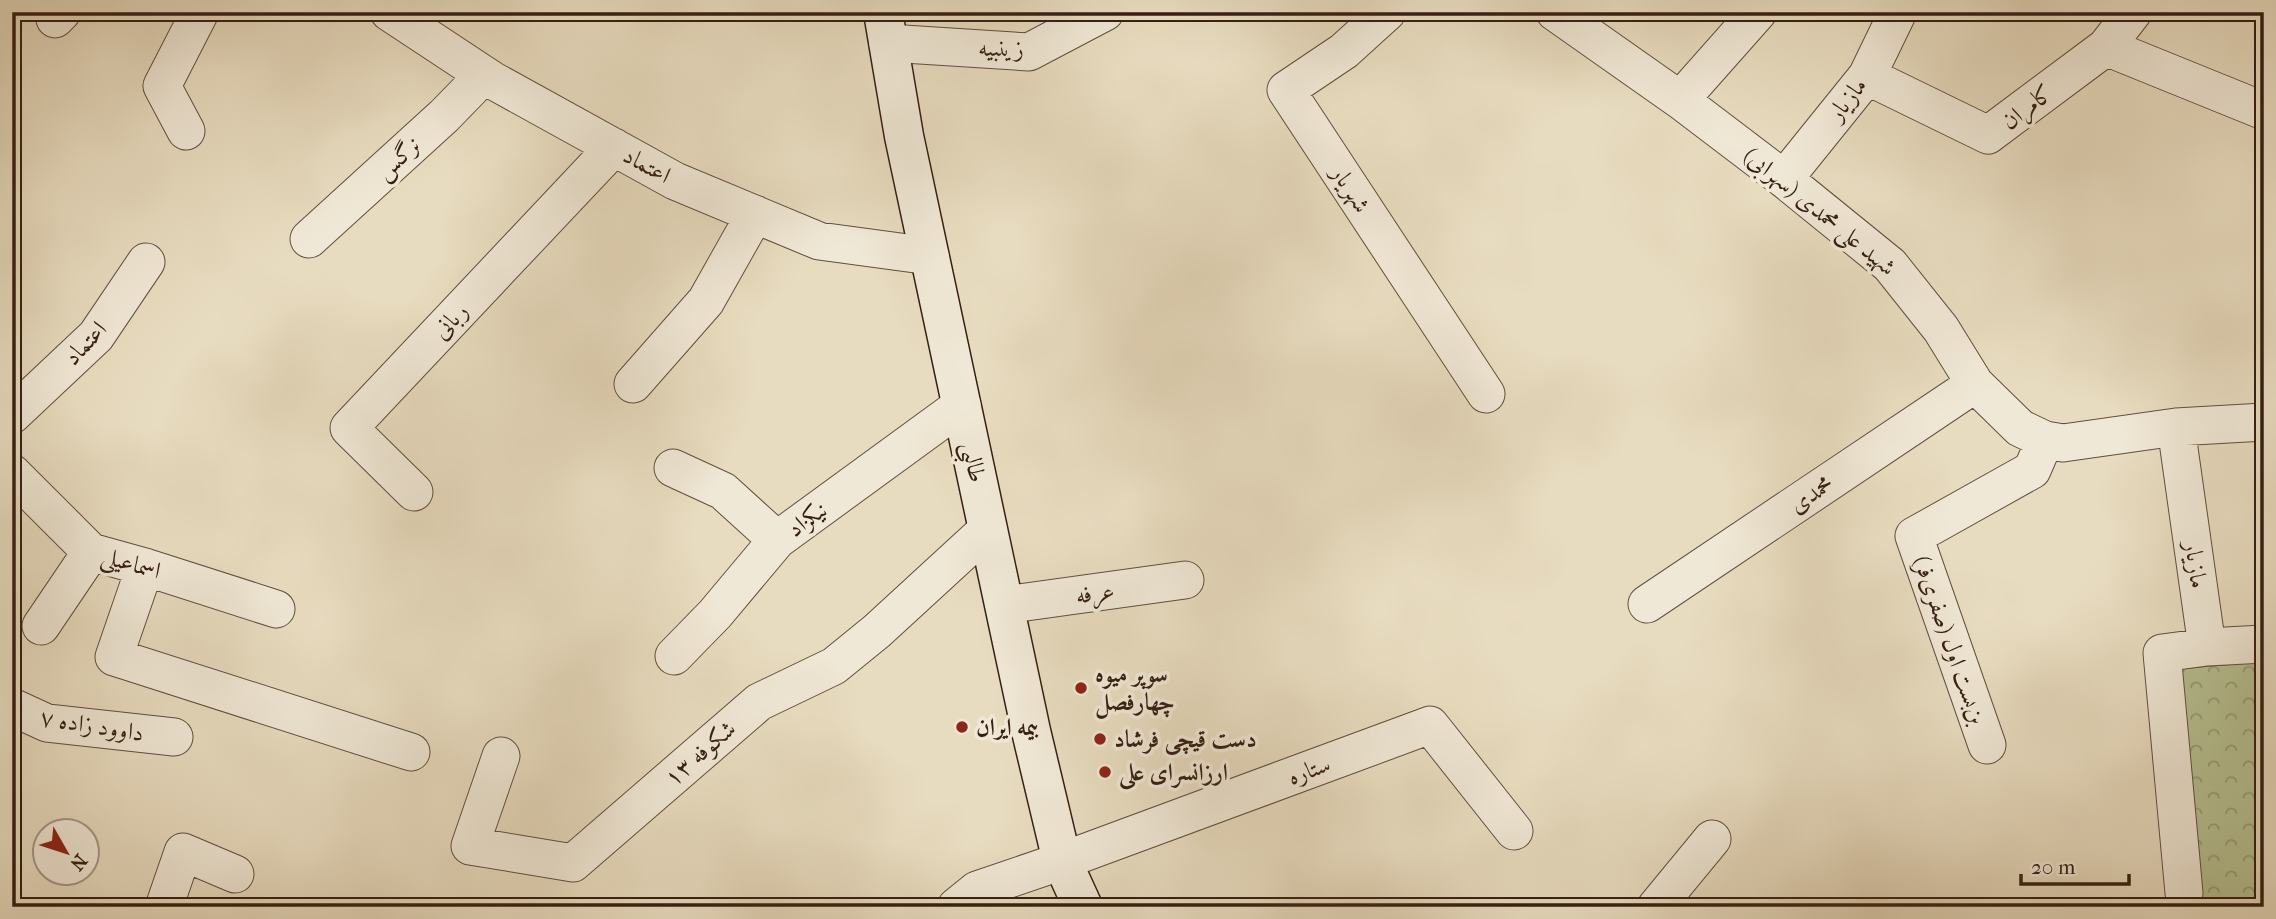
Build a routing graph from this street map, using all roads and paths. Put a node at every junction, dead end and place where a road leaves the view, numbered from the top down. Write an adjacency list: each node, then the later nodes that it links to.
1 (200, 12): 15 (street)
2 (389, 12): 11 (street, اعتماد)
3 (1105, 12): 9 (street, زینبیه)
4 (1387, 12): 24 (street, شهریار)
5 (1555, 12): 13 (street, شهید علی محمدی (سهرابی))
6 (1758, 12): 13 (street)
7 (1898, 12): 12 (street, مازیار)
8 (2133, 12): 10 (street, کامران)
9 (885, 27): 20 (main road, طالبی)
10 (2106, 47): 12 (street, کامران); 14 (street)
11 (484, 75): 16 (street, اعتماد); 19 (street, نرگس)
12 (1867, 76): 17 (street, مازیار)
13 (1680, 100): 17 (street, شهید علی محمدی (سهرابی))
14 (2264, 111)
15 (186, 131)
16 (614, 147): 18 (street, اعتماد); 32 (street, ربانی)
17 (1784, 178): 23 (street, شهید علی محمدی (سهرابی))
18 (755, 214): 20 (street, اعتماد); 22 (street)
19 (309, 239)
20 (930, 256): 25 (main road, طالبی)
21 (146, 262): 26 (street, اعتماد)
22 (633, 384)
23 (1975, 384): 29 (street, شهید علی محمدی (سهرابی)); 38 (street, محمدی)
24 (1486, 394)
25 (962, 405): 33 (main road, طالبی); 34 (street, نیکزاد)
26 (12, 415)
27 (2264, 422): 28 (street, شهید علی محمدی (سهرابی))
28 (2176, 426): 29 (street, شهید علی محمدی (سهرابی)); 43 (street, مازیار)
29 (2045, 440): 47 (street, بن‌بست اول (صفری‌فر))
30 (673, 468): 34 (street)
31 (12, 473): 35 (street, اسماعیلی)
32 (414, 492)
33 (988, 529): 39 (main road, طالبی); 49 (street, شکوفه ۱۳)
34 (778, 540): 44 (street, نیکزاد)
35 (91, 552): 36 (street, اسماعیلی); 41 (street)
36 (145, 567): 40 (street, اسماعیلی); 48 (street)
37 (1185, 580): 39 (street, عرفه)
38 (1647, 604)
39 (1004, 605): 52 (main road, طالبی)
40 (276, 609)
41 (41, 626)
42 (2264, 644): 43 (street)
43 (2207, 648): 54 (street)
44 (674, 656)
45 (12, 707): 46 (street, داوود زاده ۷)
46 (174, 737)
47 (1987, 745)
48 (411, 752)
49 (501, 756)
50 (1514, 831): 52 (street, ستاره)
51 (1712, 839): 58 (street)
52 (1062, 861): 56 (street); 57 (main road, طالبی)
53 (235, 874): 55 (street)
54 (2184, 893)
55 (164, 907)
56 (956, 907)
57 (1083, 907)
58 (1656, 907)

